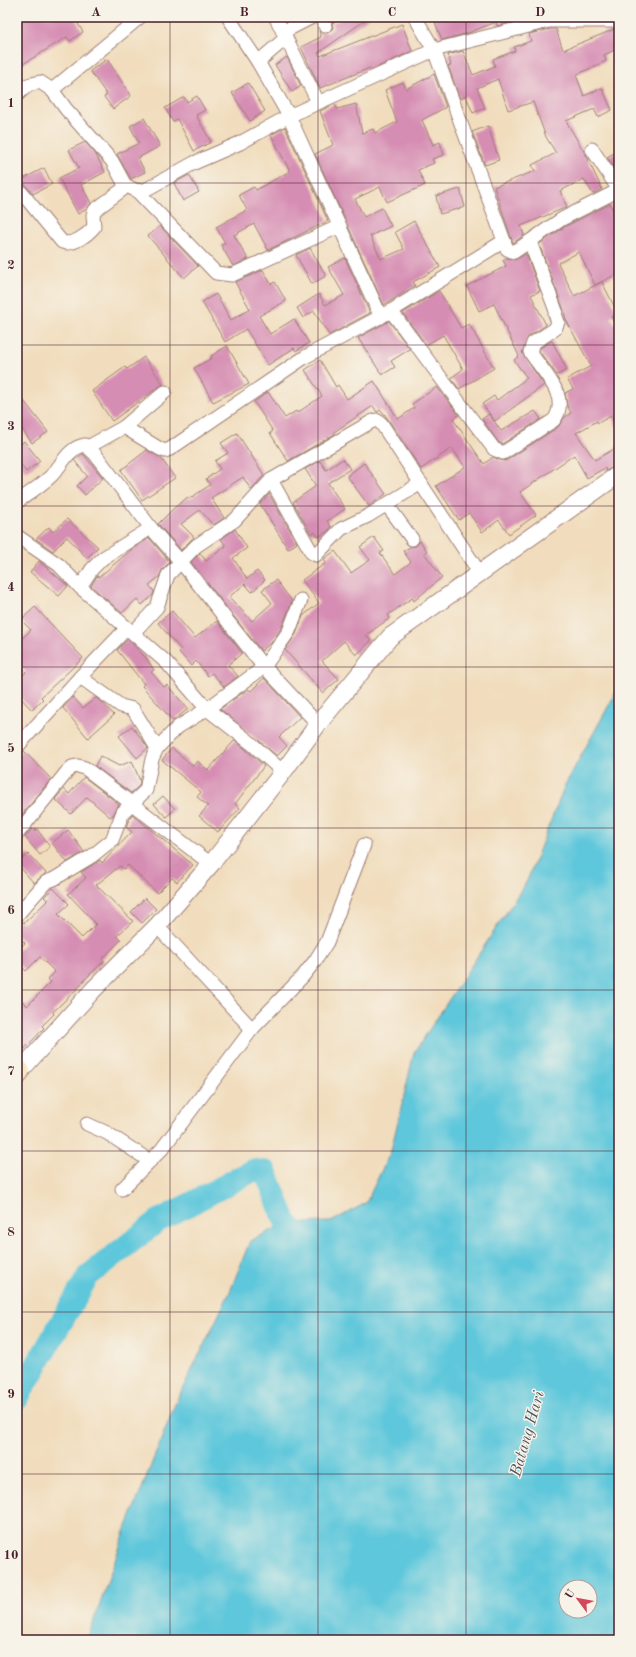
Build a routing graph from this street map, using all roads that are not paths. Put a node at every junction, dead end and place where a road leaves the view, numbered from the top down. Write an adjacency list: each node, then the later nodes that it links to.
1 (140, 17): 11 (street)
2 (228, 17): 10 (street)
3 (312, 17): 8 (street)
4 (415, 17): 9 (street)
5 (276, 18): 8 (street)
6 (548, 19): 7 (street); 9 (street)
7 (619, 22)
8 (285, 35): 10 (street); 13 (street)
9 (434, 50): 13 (street); 21 (street)
10 (258, 62): 14 (street)
11 (52, 90): 12 (street); 16 (street)
12 (17, 95)
13 (318, 102): 14 (street)
14 (289, 116): 18 (street); 20 (street)
15 (592, 149): 19 (street)
16 (125, 185): 17 (street); 18 (street)
17 (17, 187)
18 (137, 191): 20 (street)
19 (619, 191): 22 (street)
20 (340, 226): 23 (street)
21 (504, 241): 22 (street); 23 (street)
22 (530, 242): 23 (street)
23 (386, 314): 25 (street)
24 (165, 392): 25 (street)
25 (124, 427): 26 (street)
26 (88, 447): 30 (street); 32 (street)
27 (619, 474): 36 (street)
28 (271, 480): 29 (street); 31 (street); 35 (street)
29 (421, 483): 31 (street); 36 (street)
30 (17, 502)
31 (386, 505): 34 (street)
32 (151, 528): 35 (street); 37 (street)
33 (17, 536): 37 (street)
34 (412, 539)
35 (181, 562): 39 (street); 40 (street)
36 (479, 572): 43 (street)
37 (80, 587): 39 (street)
38 (301, 600): 40 (street)
39 (130, 630): 41 (street); 42 (street)
40 (264, 667): 42 (street); 43 (street)
41 (80, 677): 44 (street); 45 (street)
42 (207, 709): 45 (street); 46 (street)
43 (318, 724): 46 (street)
44 (17, 747)
45 (157, 748): 47 (street)
46 (283, 772): 50 (street)
47 (131, 805): 48 (street); 50 (street); 51 (street)
48 (17, 834)
49 (364, 845): 53 (street)
50 (210, 864): 52 (street)
51 (17, 915)
52 (157, 926): 53 (street); 54 (street)
53 (252, 1029): 56 (street)
54 (18, 1072)
55 (87, 1124): 56 (street)
56 (150, 1161): 57 (street)
57 (122, 1189)

